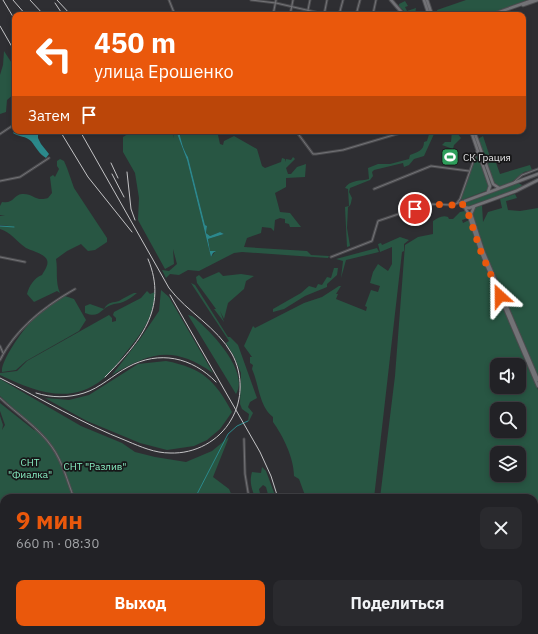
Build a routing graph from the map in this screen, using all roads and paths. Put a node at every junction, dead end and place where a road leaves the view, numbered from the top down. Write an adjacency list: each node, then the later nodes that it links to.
1 (169, 0): 17 (street)
2 (251, 0): 14 (street)
3 (276, 0): 14 (street)
4 (293, 0): 15 (street)
5 (310, 0): 16 (street)
6 (327, 0): 21 (street)
7 (343, 0): 22 (street)
8 (360, 0): 23 (street)
9 (376, 0): 24 (street)
10 (391, 0): 25 (main road)
11 (425, 0): 26 (main road)
12 (533, 0): 27 (main road)
13 (538, 0): 28 (main road)
14 (276, 3): 15 (street); 18 (street)
15 (292, 7): 16 (street); 19 (street)
16 (308, 11): 20 (street)
17 (174, 12)
18 (274, 12)
19 (291, 12)
20 (312, 12)
21 (325, 12)
22 (340, 12)
23 (357, 12)
24 (373, 12)
25 (401, 12)
26 (430, 12)
27 (499, 12)
28 (504, 12)
29 (12, 126): 30 (street)
30 (0, 134)
31 (298, 134): 32 (street)
32 (397, 134)
33 (473, 134): 35 (main road)
34 (473, 134): 44 (main road)
35 (477, 148): 38 (street); 47 (main road)
36 (49, 158): 41 (street)
37 (538, 169): 43 (street)
38 (469, 171): 45 (street); 48 (street)
39 (538, 174): 42 (main road)
40 (538, 180): 46 (main road)
41 (0, 181)
42 (518, 182): 43 (main road); 46 (main road)
43 (511, 184): 44 (main road)
44 (501, 188): 47 (main road)
45 (374, 189)
46 (522, 189): 53 (main road)
47 (488, 192): 49 (main road)
48 (460, 199): 49 (street); 50 (street); 51 (street)
49 (465, 201): 50 (street); 52 (main road)
50 (461, 202): 51 (street); 52 (street)
51 (456, 204): 55 (street)
52 (464, 206): 53 (main road); 62 (main road)
53 (474, 207): 61 (main road)
54 (0, 257): 56 (street)
55 (331, 257)
56 (25, 262)
57 (75, 289): 59 (street)
58 (0, 346): 59 (street)
59 (3, 354): 60 (street)
60 (0, 360)
61 (538, 380)
62 (538, 386)
63 (0, 398): 65 (street)
64 (244, 439): 66 (street)
65 (73, 494)
66 (248, 494)

